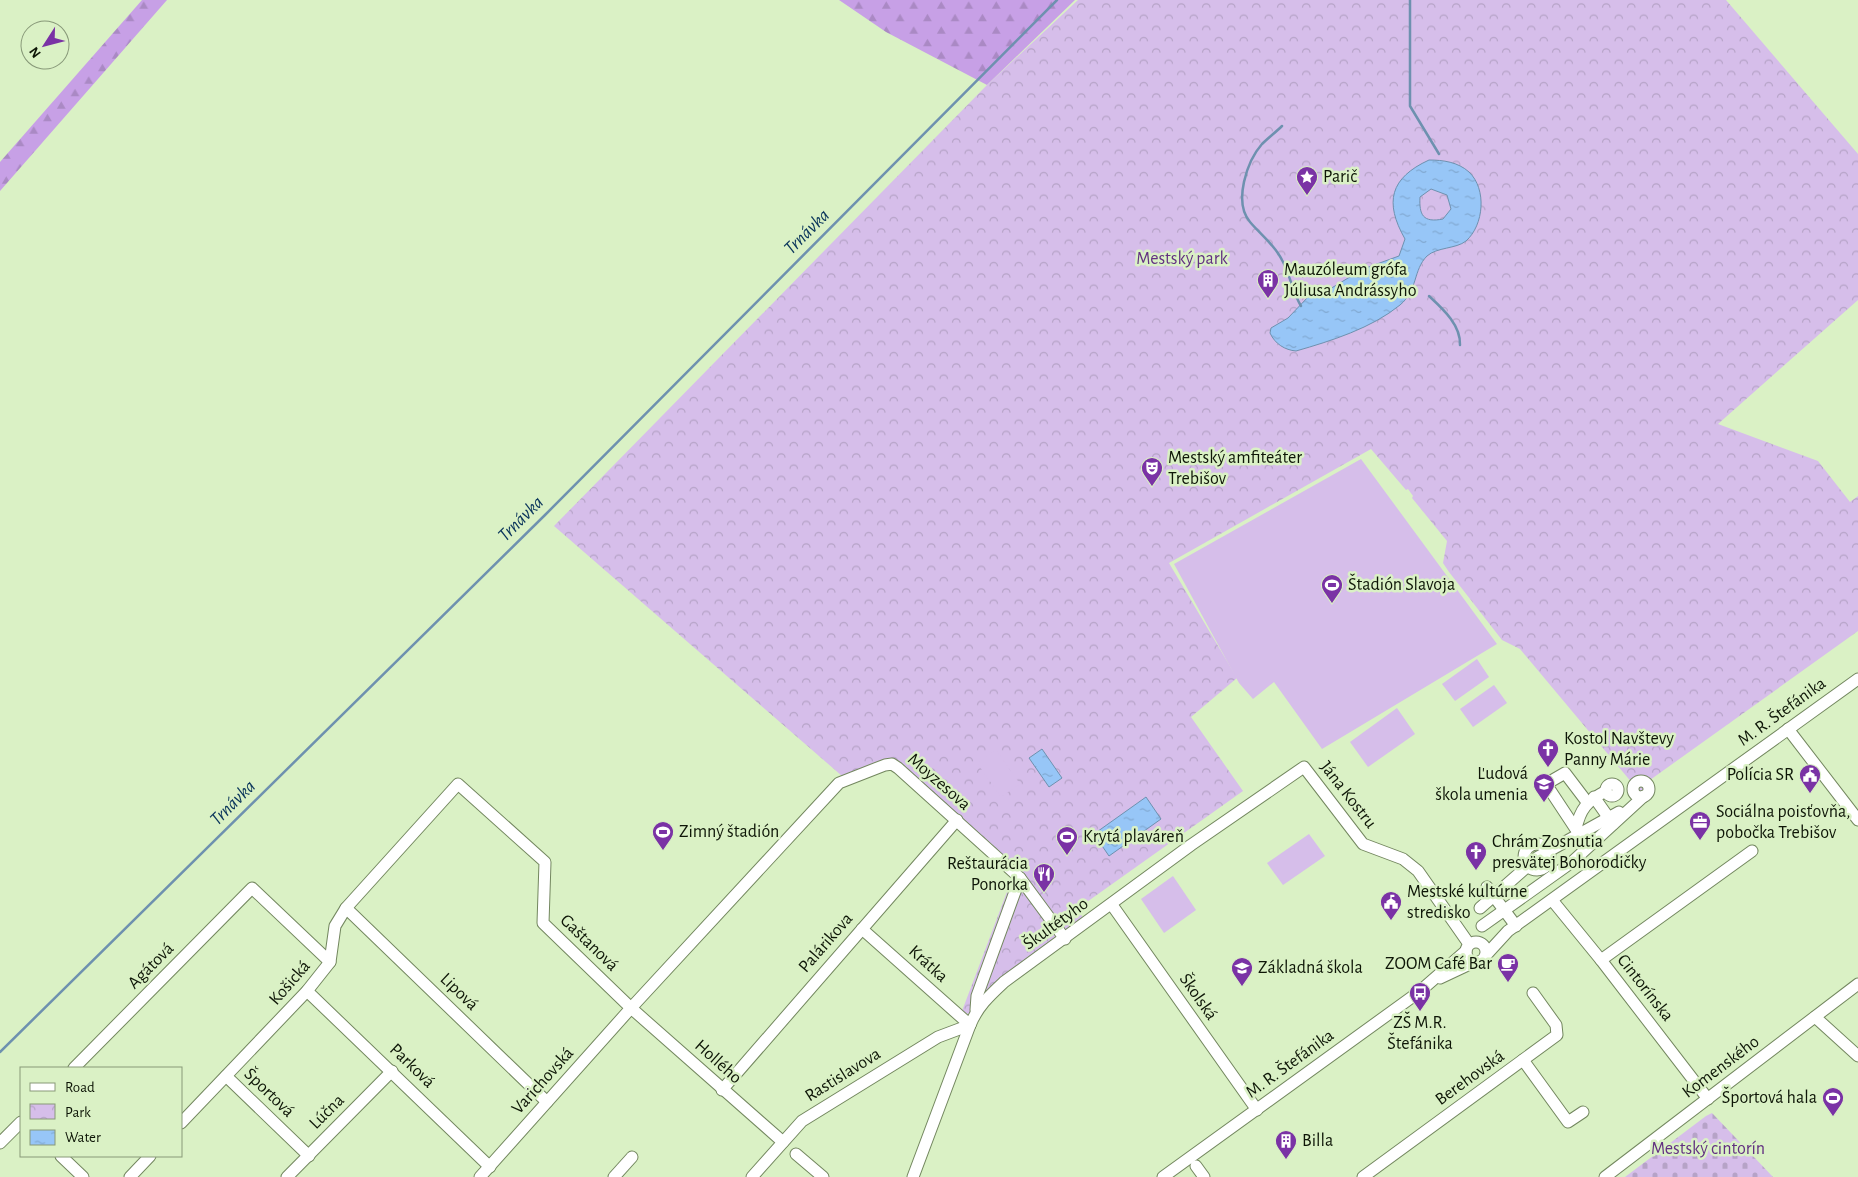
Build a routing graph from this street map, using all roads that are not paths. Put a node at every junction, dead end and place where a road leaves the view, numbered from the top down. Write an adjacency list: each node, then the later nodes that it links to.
1 (1858, 679): 2 (street, M. R. Štefánika)
2 (1788, 730): 8 (street); 21 (street, M. R. Štefánika)
3 (1304, 767): 22 (street, Škultétyho); 30 (street, Jána Kostru)
4 (458, 784): 23 (street, Košická); 39 (street, Gaštanová)
5 (1602, 794): 6 (street); 6 (street); 9 (street); 10 (street); 10 (street)
6 (1621, 813): 9 (street)
7 (957, 820): 17 (street, Moyzesova); 28 (street, Palárikova); 39 (street, Moyzesova)
8 (1858, 820)
9 (1611, 821): 10 (street); 11 (street)
10 (1578, 832): 11 (street); 12 (street)
11 (1589, 847): 14 (street)
12 (1548, 851): 15 (street); 16 (street)
13 (1752, 851): 32 (street)
14 (1567, 865): 16 (street); 19 (street)
15 (1528, 866): 16 (street); 20 (street)
16 (1544, 867): 19 (street)
17 (1020, 878): 29 (street, Moyzesova); 40 (street)
18 (1487, 887): 20 (street)
19 (1536, 887): 25 (street)
20 (1494, 897): 24 (street); 25 (street)
21 (1552, 900): 27 (street, M. R. Štefánika); 32 (street, Cintorínska)
22 (1112, 905): 29 (street, Škultétyho); 51 (street, Školská)
23 (346, 908): 33 (street, Košická); 50 (street, Lipová)
24 (1480, 908)
25 (1504, 910): 26 (street); 27 (street)
26 (1482, 926)
27 (1512, 928): 30 (street, M. R. Štefánika); 31 (street, M. R. Štefánika)
28 (862, 929): 42 (street, Krátka); 48 (street, Palárikova)
29 (1064, 939): 40 (street, Škultétyho)
30 (1471, 946): 31 (street); 34 (street); 35 (street, M. R. Štefánika)
31 (1486, 955): 34 (street)
32 (1601, 960): 49 (street, Cintorínska)
33 (330, 962): 37 (street, Košická); 45 (street, Agátová)
34 (1474, 962): 35 (street, M. R. Štefánika)
35 (1436, 979): 51 (street, M. R. Štefánika)
36 (1858, 984): 41 (street, Komenského)
37 (307, 991): 46 (street, Parková); 47 (street, Košická)
38 (1533, 993): 44 (street, Berehovská)
39 (631, 1008): 48 (street, Hollého); 50 (street, Varichovská)
40 (976, 1010): 42 (street, Škultétyho)
41 (1815, 1017): 43 (street); 49 (street, Komenského)
42 (970, 1025): 55 (street, Rastislavova); 71 (street, Škultétyho)
43 (1858, 1056)
44 (1523, 1060): 52 (street); 74 (street, Berehovská)
45 (75, 1067)
46 (392, 1071): 58 (street, Lúčna); 63 (street, Parková)
47 (226, 1076): 54 (street, Košická); 58 (street, Športová)
48 (722, 1090): 55 (street, Hollého)
49 (1708, 1099): 75 (street, Komenského)
50 (547, 1102): 63 (street, Varichovská)
51 (1257, 1110): 72 (street, M. R. Štefánika)
52 (1583, 1112)
53 (20, 1123): 56 (street)
54 (182, 1123)
55 (782, 1142): 69 (street, Rastislavova)
56 (0, 1143)
57 (796, 1154): 70 (street)
58 (308, 1156): 66 (street, Lúčna)
59 (62, 1157): 64 (street)
60 (149, 1157): 65 (street)
61 (632, 1157): 68 (street)
62 (1196, 1166): 73 (street)
63 (490, 1167): 67 (street, Varichovská)
64 (83, 1177)
65 (130, 1177)
66 (288, 1177)
67 (480, 1177)
68 (614, 1177)
69 (752, 1177)
70 (823, 1177)
71 (913, 1177)
72 (1163, 1177)
73 (1204, 1177)
74 (1363, 1177)
75 (1605, 1177)

